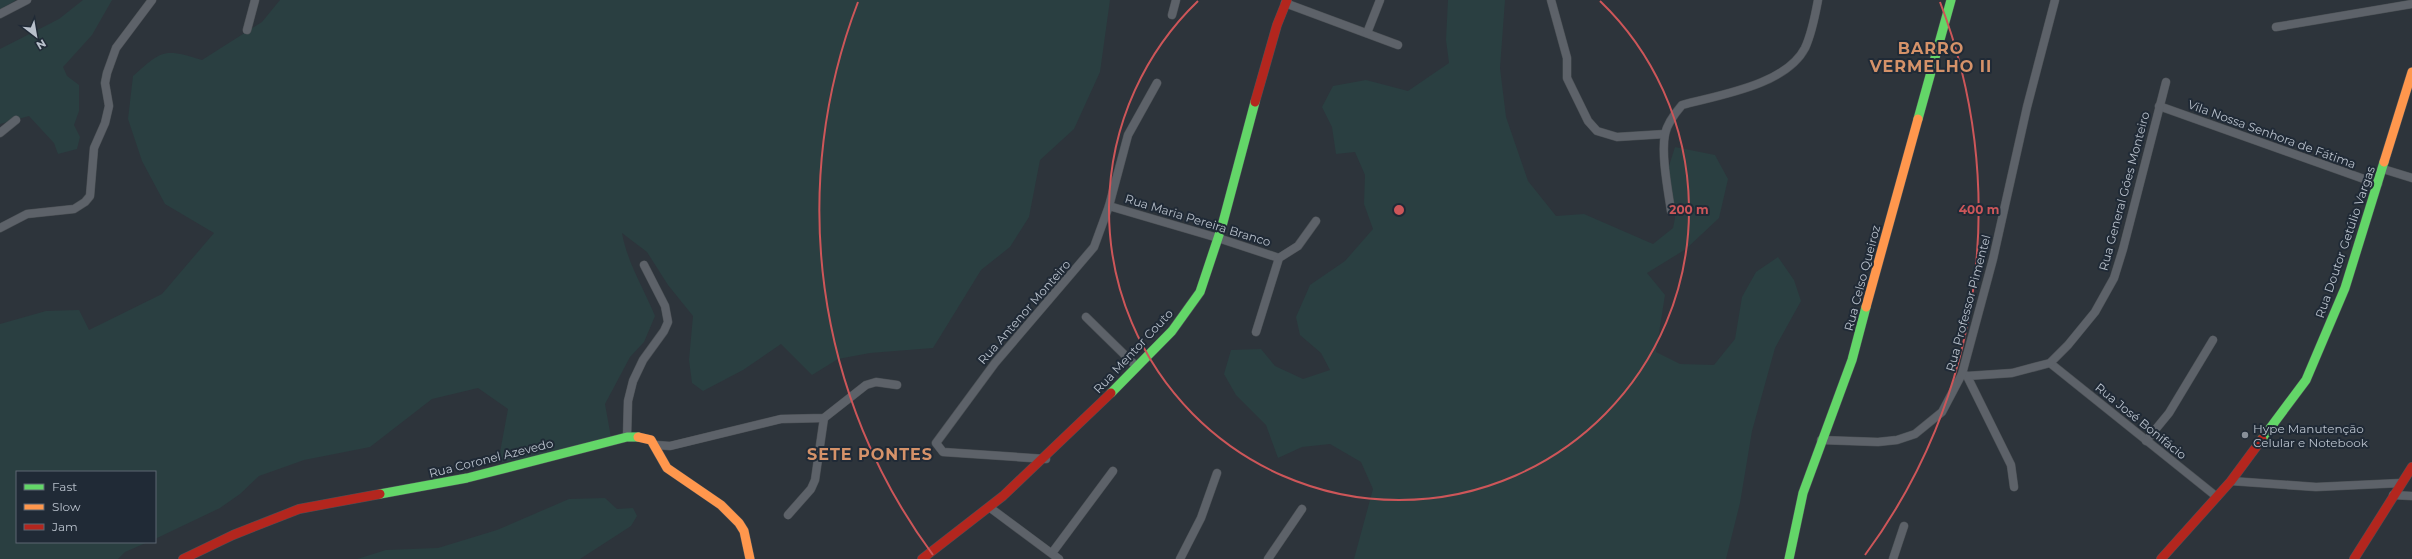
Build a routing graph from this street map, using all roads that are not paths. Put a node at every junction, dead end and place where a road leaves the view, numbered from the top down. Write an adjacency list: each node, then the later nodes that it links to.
1 (27, 0): 12 (street)
2 (152, 0): 31 (street)
3 (255, 0): 15 (street)
4 (1176, 0): 13 (street)
5 (1380, 0): 16 (street)
6 (1551, 0): 24 (street)
7 (1818, 0): 24 (street)
8 (1950, 0): 44 (street, Rua Celso Queiroz)
9 (2055, 0): 40 (street, Rua Professor Pimentel)
10 (1286, 1): 16 (street); 32 (street, Rua Mentor Couto)
11 (2412, 4): 14 (street)
12 (0, 14)
13 (1172, 15)
14 (2276, 26)
15 (247, 30)
16 (1367, 33): 17 (street)
17 (1398, 45)
18 (2412, 72): 25 (street, Rua Doutor Getúlio Vargas)
19 (2166, 82): 21 (street, Rua General Góes Monteiro)
20 (1158, 83): 28 (street, Rua Antenor Monteiro)
21 (2159, 106): 27 (street, Vila Nossa Senhora de Fátima); 38 (street, Rua General Góes Monteiro)
22 (16, 120): 23 (street)
23 (0, 133)
24 (1665, 134): 29 (street)
25 (2383, 169): 26 (street); 27 (street, Rua Doutor Getúlio Vargas)
26 (2412, 178)
27 (2378, 184): 51 (street, Rua Doutor Getúlio Vargas)
28 (1109, 206): 32 (street, Rua Maria Pereira Branco); 47 (street, Rua Antenor Monteiro)
29 (1671, 211)
30 (1316, 221): 33 (street)
31 (0, 228)
32 (1218, 238): 33 (street, Rua Maria Pereira Branco); 39 (street, Rua Mentor Couto)
33 (1280, 258): 36 (street)
34 (644, 265): 43 (street)
35 (1086, 317): 39 (street)
36 (1256, 332)
37 (2213, 340): 45 (street)
38 (2050, 363): 40 (street); 45 (street, Rua José Bonifácio)
39 (1136, 367): 47 (street, Rua Mentor Couto)
40 (1965, 375): 44 (street, Rua Professor Pimentel); 53 (street)
41 (897, 385): 42 (street)
42 (824, 418): 46 (street); 59 (street)
43 (627, 437): 46 (street, Rua Coronel Azevedo); 62 (street, Rua Coronel Azevedo)
44 (1821, 440): 68 (street, Rua Celso Queiroz)
45 (2146, 441): 56 (street, Rua José Bonifácio)
46 (656, 445): 63 (street)
47 (1046, 459): 57 (street, Rua Mentor Couto)
48 (2412, 467): 52 (street)
49 (1113, 471): 61 (street)
50 (1216, 473): 66 (street)
51 (2231, 481): 52 (street); 56 (street, Rua Doutor Getúlio Vargas)
52 (2401, 483): 54 (street)
53 (2014, 487)
54 (2393, 495): 55 (street); 71 (street)
55 (2412, 496)
56 (2217, 497): 70 (street, Rua Doutor Getúlio Vargas)
57 (990, 507): 61 (street); 64 (street, Rua Mentor Couto)
58 (1302, 509): 67 (street)
59 (788, 515)
60 (1904, 526): 69 (street)
61 (1052, 554): 65 (street)
62 (183, 559)
63 (750, 559)
64 (922, 559)
65 (1060, 559)
66 (1180, 559)
67 (1268, 559)
68 (1789, 559)
69 (1893, 559)
70 (2161, 559)
71 (2354, 559)

